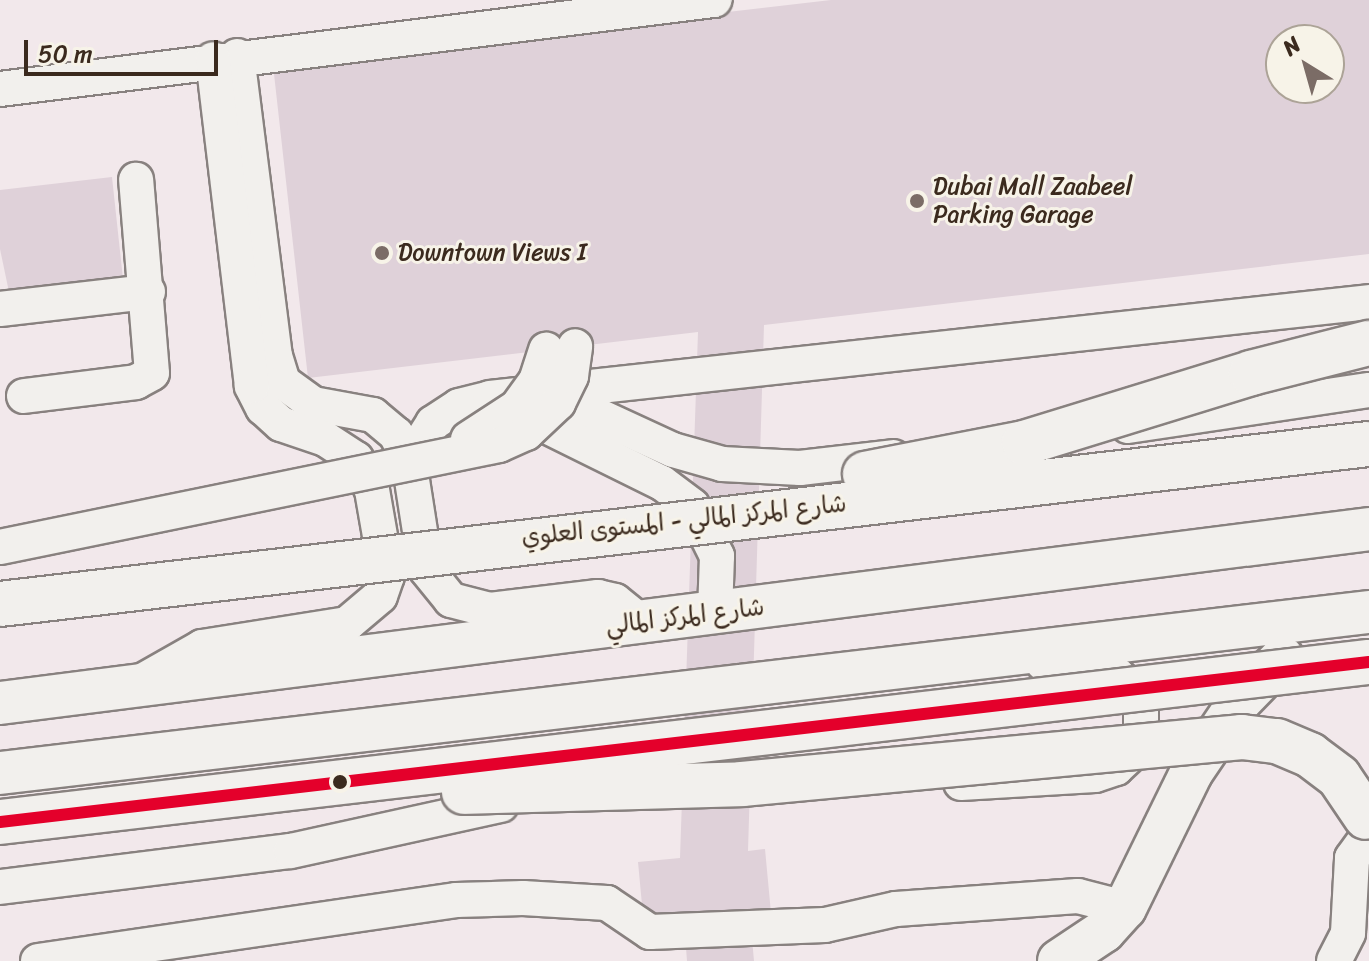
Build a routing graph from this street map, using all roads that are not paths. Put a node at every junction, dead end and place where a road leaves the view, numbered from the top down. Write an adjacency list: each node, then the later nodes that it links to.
1 (704, 6): 2 (street)
2 (225, 57): 3 (street); 15 (street); 25 (street)
3 (0, 89)
4 (136, 180): 5 (street)
5 (148, 292): 7 (street); 12 (street)
6 (1369, 302): 11 (street)
7 (0, 309)
8 (1369, 343): 16 (highway, bridge)
9 (560, 348): 15 (street, bridge)
10 (1369, 390): 11 (street)
11 (549, 392): 13 (street)
12 (24, 396)
13 (490, 398): 15 (street); 20 (street)
14 (1369, 444): 16 (highway, شارع المركز المالي - المستوى العلوي, bridge)
15 (413, 461): 18 (street, bridge); 22 (street)
16 (749, 514): 19 (highway, شارع المركز المالي - المستوى العلوي, bridge)
17 (1369, 529): 20 (main road, شارع المركز المالي)
18 (0, 547)
19 (0, 604)
20 (715, 613): 22 (main road, شارع المركز المالي)
21 (1359, 614): 23 (main road); 32 (main road)
22 (642, 623): 25 (main road, شارع المركز المالي)
23 (998, 659): 27 (main road); 31 (street)
24 (1369, 662): 28 (highway, bridge)
25 (137, 684): 26 (main road, شارع المركز المالي)
26 (0, 703)
27 (0, 773)
28 (338, 783): 29 (highway, bridge); 30 (highway, bridge)
29 (0, 822)
30 (1368, 823): 35 (street)
31 (0, 887)
32 (1125, 908): 33 (street); 34 (main road)
33 (38, 961)
34 (1059, 961)
35 (1334, 961)

